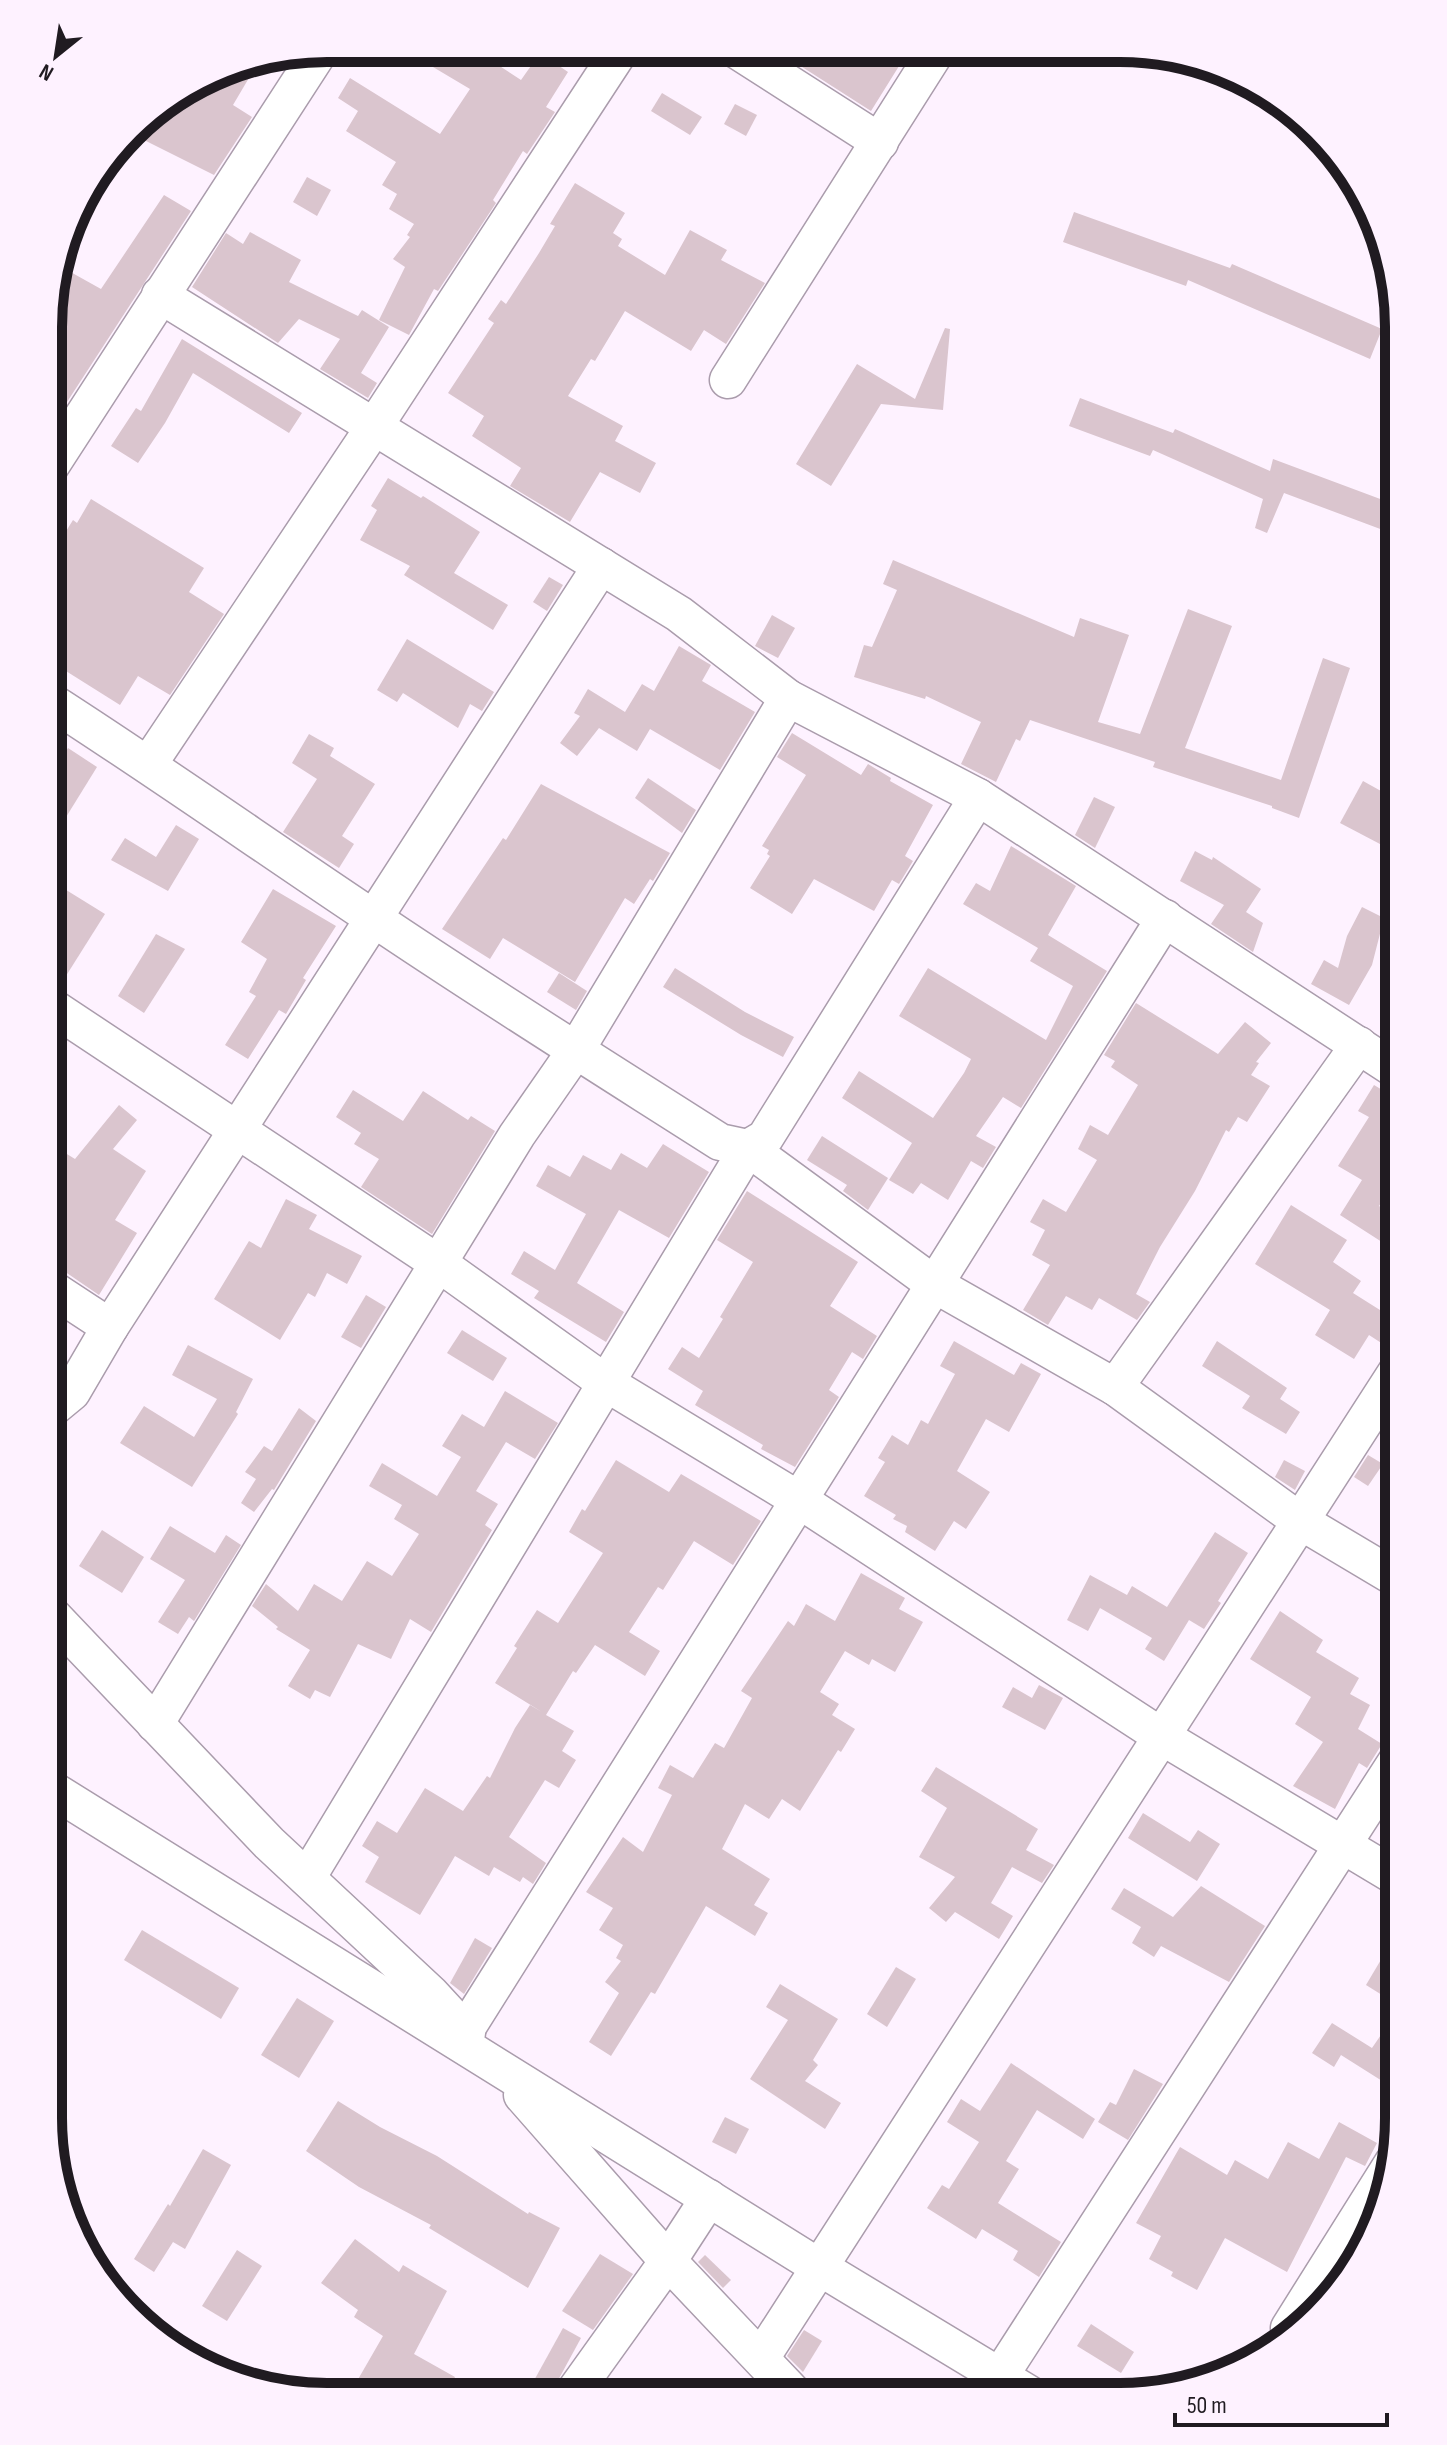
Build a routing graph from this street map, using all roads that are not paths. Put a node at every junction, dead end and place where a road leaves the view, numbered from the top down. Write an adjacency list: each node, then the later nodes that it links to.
1 (756, 62): 5 (street)
2 (929, 62): 5 (street)
3 (612, 63): 8 (street)
4 (303, 64): 6 (street)
5 (880, 142): 7 (street)
6 (160, 295): 8 (street); 9 (street)
7 (728, 380)
8 (374, 427): 10 (street); 13 (street)
9 (62, 448)
10 (601, 566): 11 (street); 16 (street)
11 (788, 698): 14 (street); 19 (street)
12 (62, 709): 13 (street)
13 (148, 765): 16 (street)
14 (978, 797): 15 (street); 22 (street)
15 (1165, 918): 18 (street); 24 (street)
16 (374, 919): 19 (street); 21 (street)
17 (62, 1014): 21 (street)
18 (1359, 1045): 20 (street); 28 (street)
19 (576, 1050): 22 (street); 23 (street)
20 (1385, 1062)
21 (238, 1129): 23 (street); 26 (street)
22 (748, 1148): 24 (street); 27 (street)
23 (438, 1263): 27 (street); 35 (street)
24 (934, 1284): 28 (street); 31 (street)
25 (62, 1296): 26 (street)
26 (110, 1327): 30 (street)
27 (606, 1383): 31 (street); 41 (street)
28 (1115, 1387): 32 (street)
29 (1384, 1391): 32 (street)
30 (62, 1400)
31 (799, 1500): 36 (street); 42 (street)
32 (1300, 1521): 33 (street); 36 (street)
33 (1384, 1571)
34 (62, 1626): 35 (street)
35 (155, 1724): 41 (street)
36 (1161, 1736): 39 (street); 47 (street)
37 (1384, 1781): 39 (street)
38 (62, 1796): 43 (street)
39 (1343, 1845): 40 (street); 50 (street)
40 (1384, 1870)
41 (307, 1878): 42 (street)
42 (465, 2031): 43 (street)
43 (493, 2063): 45 (street); 46 (street)
44 (1374, 2193): 48 (street)
45 (709, 2198): 46 (street); 47 (street)
46 (668, 2261): 49 (street); 51 (street)
47 (819, 2267): 49 (street); 50 (street)
48 (1297, 2315)
49 (761, 2358): 52 (street)
50 (1000, 2376): 53 (street)
51 (581, 2383)
52 (784, 2383)
53 (1011, 2383)

